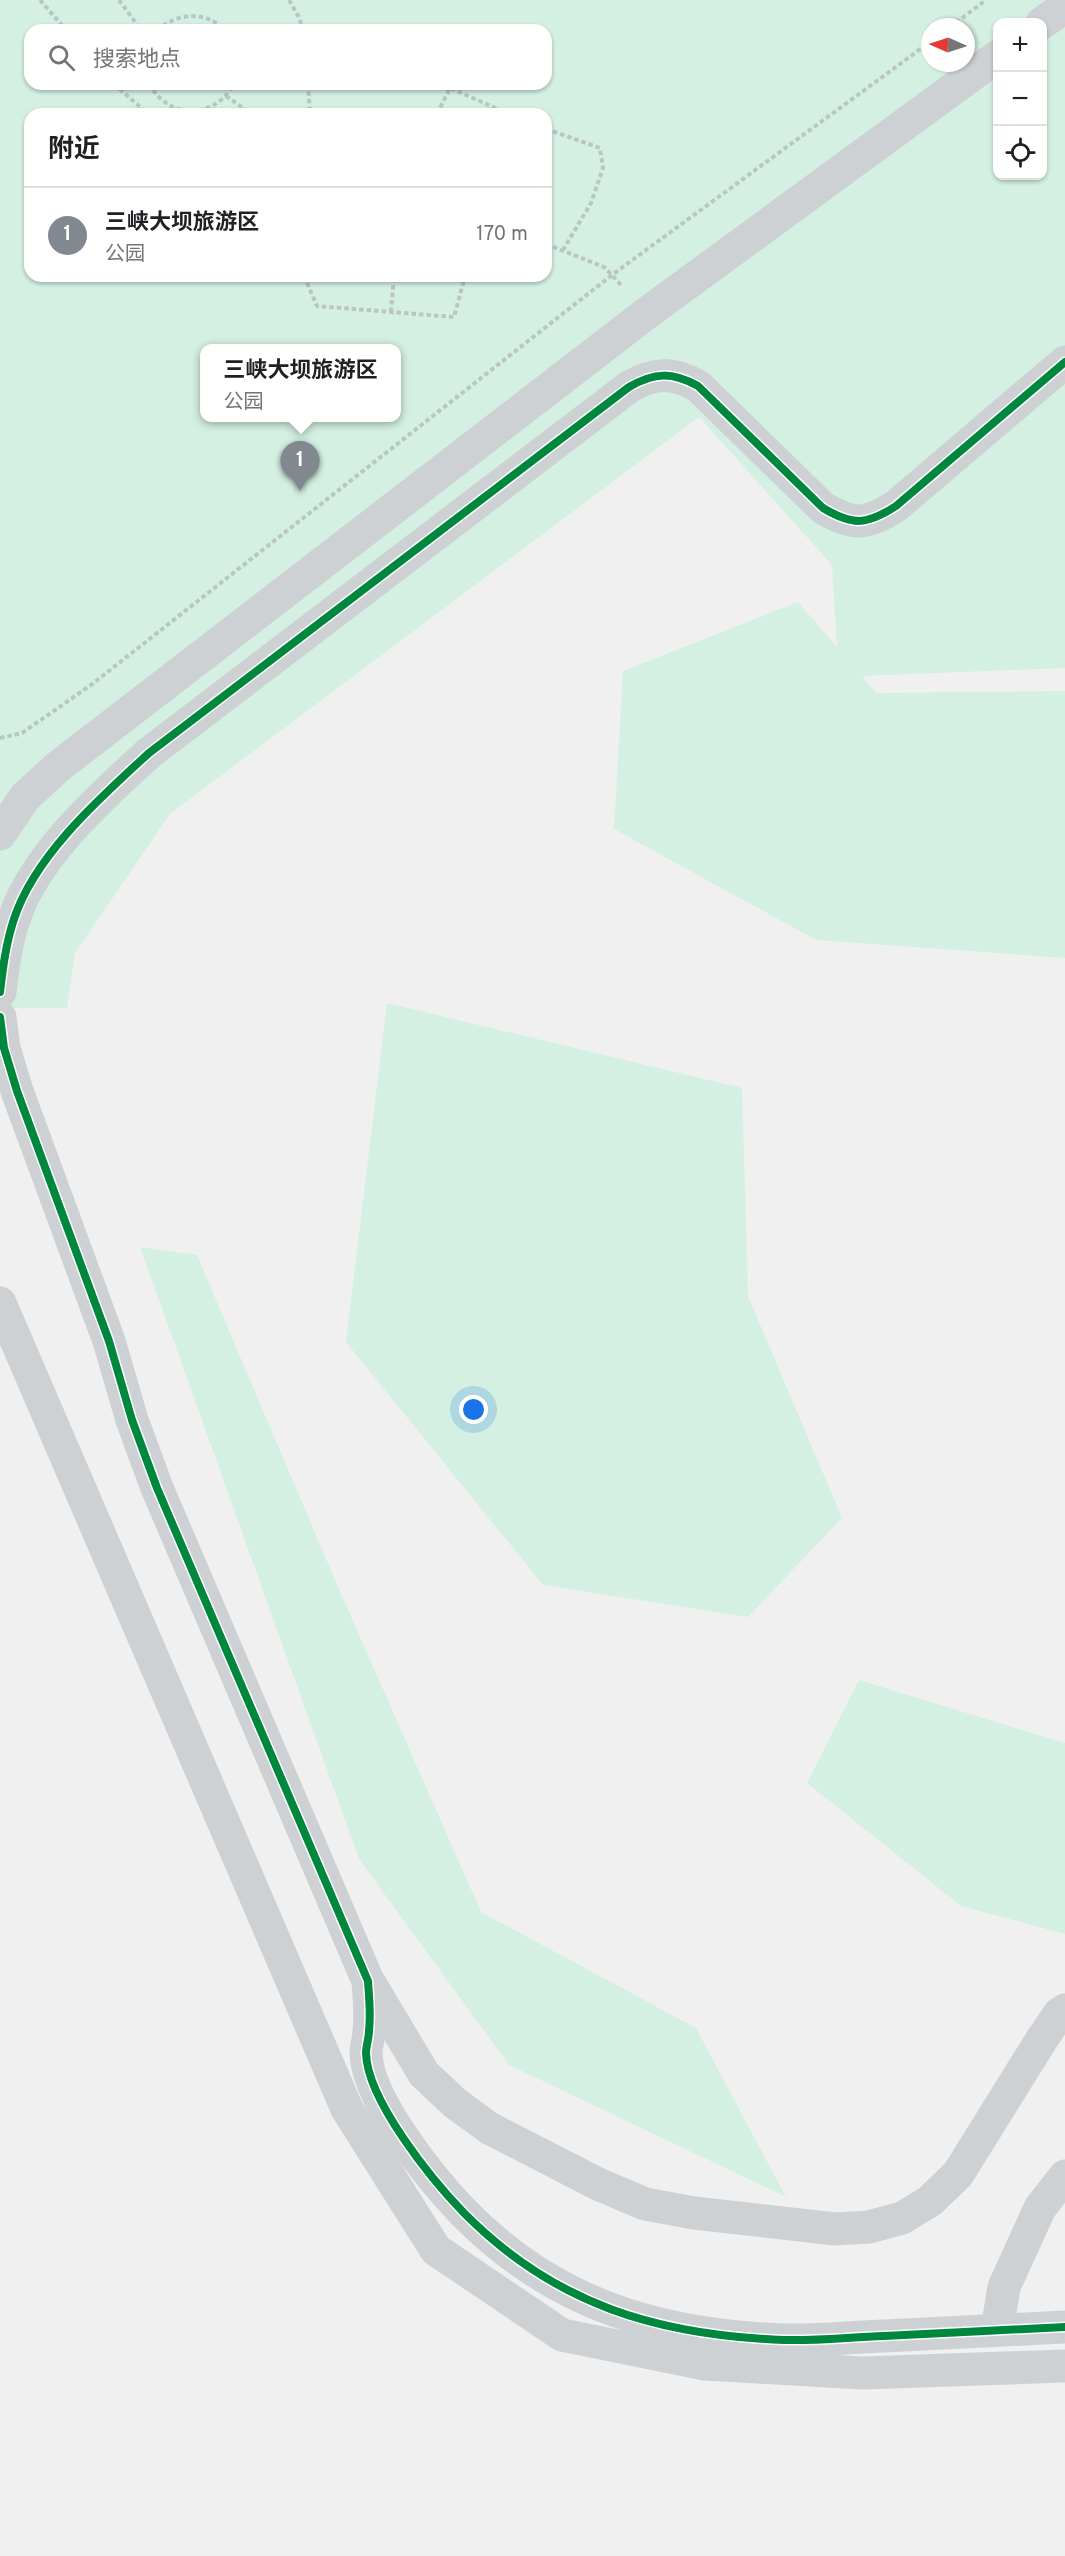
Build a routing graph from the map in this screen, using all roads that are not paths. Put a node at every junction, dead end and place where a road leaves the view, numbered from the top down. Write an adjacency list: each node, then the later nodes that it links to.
1 (1065, 7): 2 (street)
2 (1047, 20)
3 (993, 61): 5 (street)
4 (1065, 362): 7 (street)
5 (13, 798): 6 (street)
6 (0, 834)
7 (0, 992)
8 (0, 1017): 10 (street)
9 (0, 1303): 15 (street)
10 (368, 1981): 11 (street); 14 (street)
11 (1065, 2010)
12 (1065, 2176): 14 (street)
13 (1065, 2327): 14 (street)
14 (997, 2330)
15 (1065, 2366)

